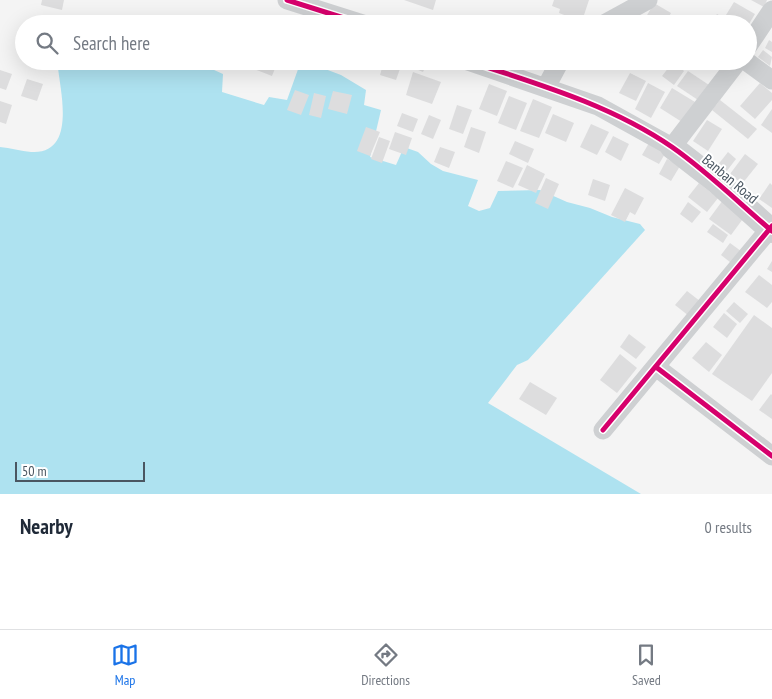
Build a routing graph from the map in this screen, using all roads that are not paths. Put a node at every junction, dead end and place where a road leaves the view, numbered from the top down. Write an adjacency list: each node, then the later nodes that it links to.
1 (287, 0): 4 (street)
2 (648, 0): 5 (street)
3 (772, 10): 6 (street)
4 (334, 15)
5 (620, 15)
6 (757, 32)
7 (757, 69): 11 (street)
8 (495, 70): 12 (street)
9 (555, 70): 12 (street)
10 (731, 70): 13 (street)
11 (772, 80)
12 (546, 87): 13 (street)
13 (672, 147): 14 (street, Banban Road)
14 (771, 228): 15 (street)
15 (656, 367): 16 (street); 17 (street)
16 (603, 430)
17 (772, 456)

